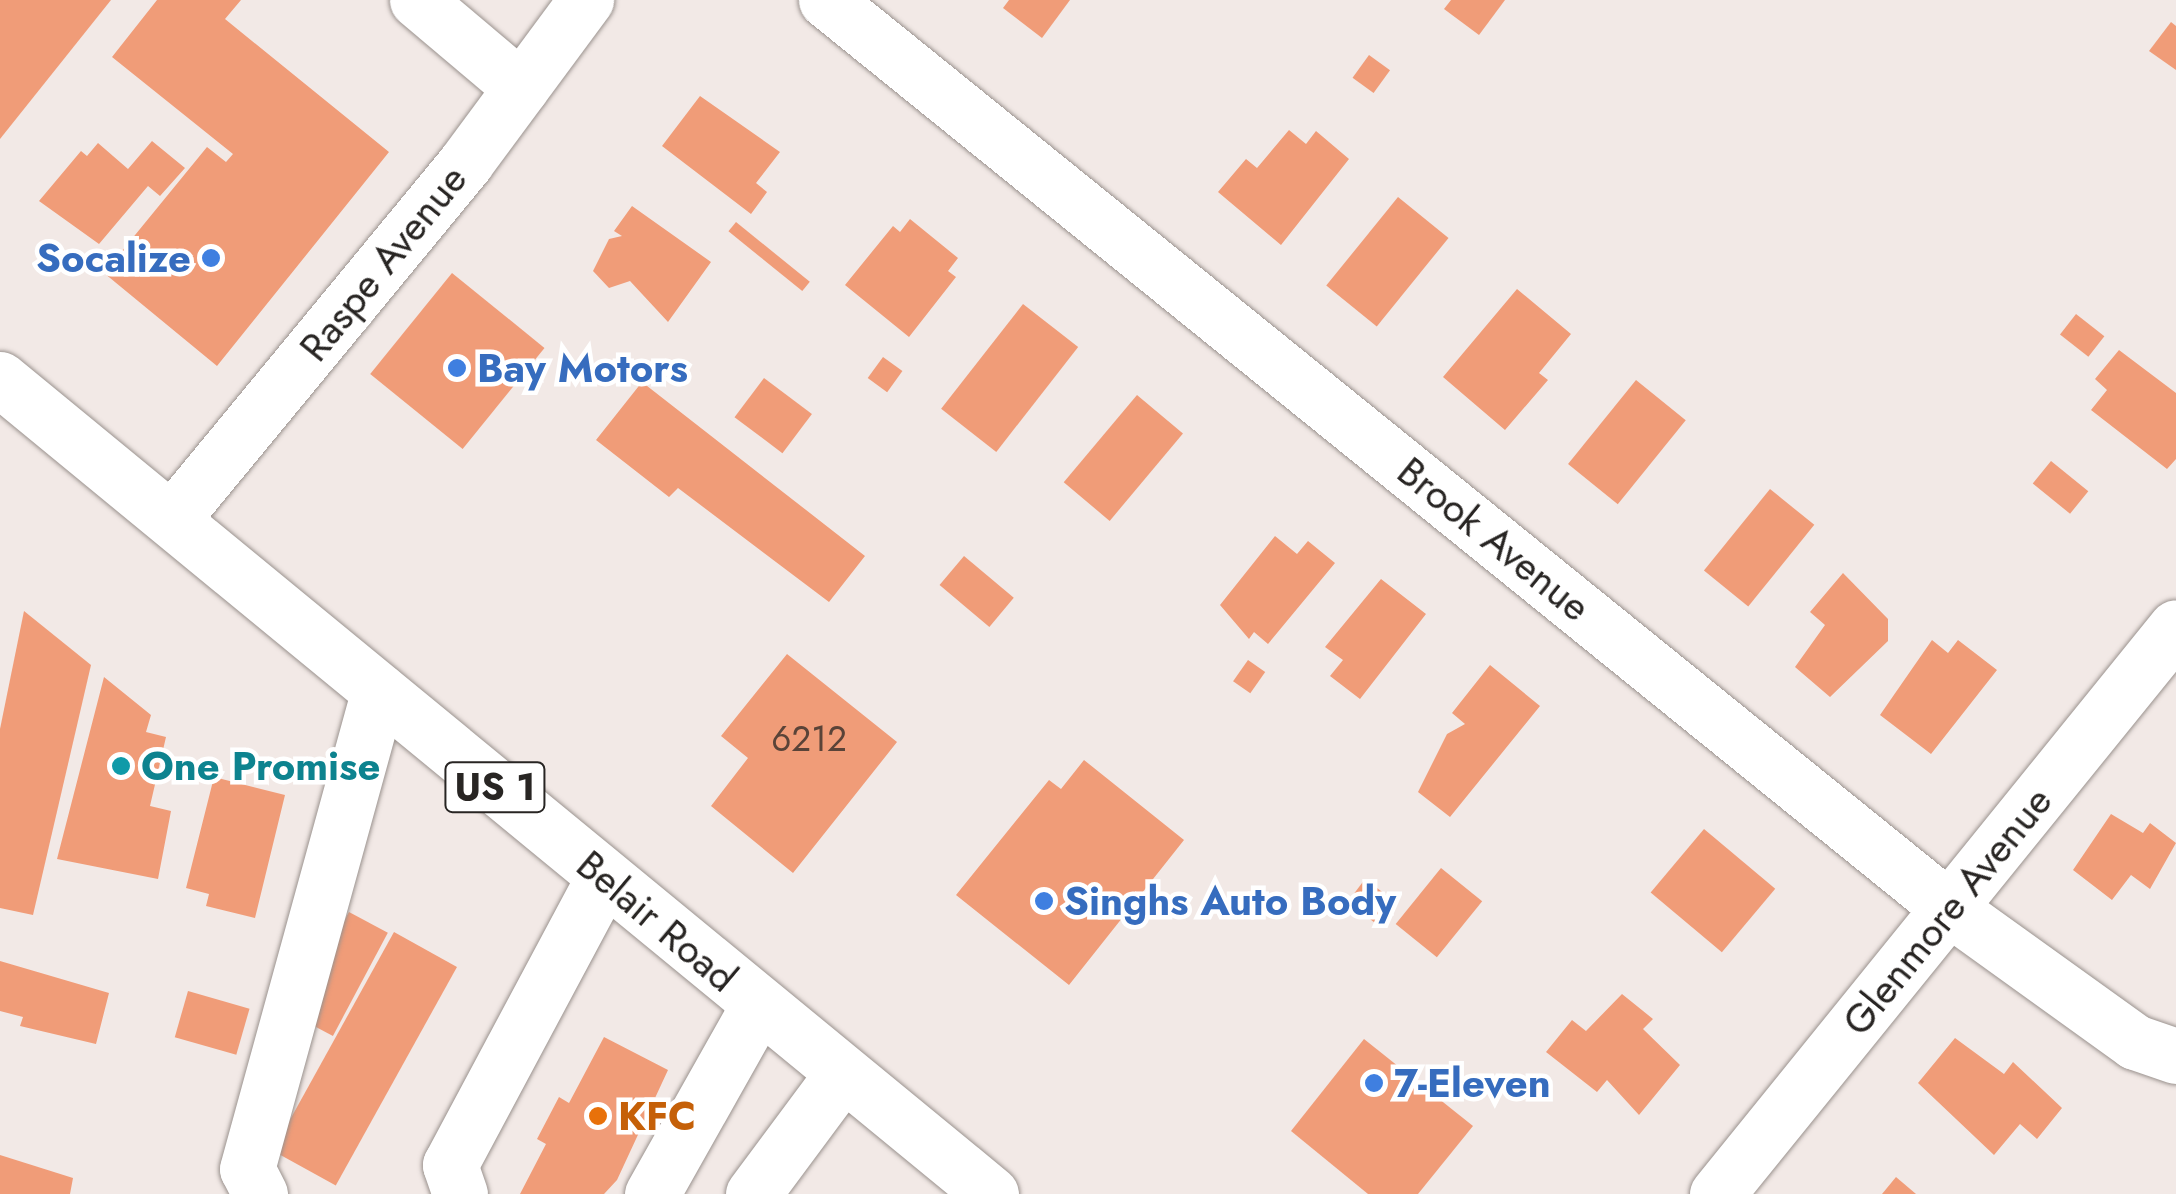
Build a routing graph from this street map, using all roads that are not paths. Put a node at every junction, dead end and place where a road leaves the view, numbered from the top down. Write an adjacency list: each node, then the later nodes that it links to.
1 (416, 0): 4 (street)
2 (586, 0): 4 (street, Raspe Avenue)
3 (826, 0): 10 (street, Brook Avenue)
4 (521, 88): 6 (street, Raspe Avenue)
5 (2, 391): 6 (street, Belair Road / US 1)
6 (172, 519): 8 (street, Belair Road / US 1)
7 (2176, 627): 10 (street, Glenmore Avenue)
8 (379, 690): 9 (street, Belair Road / US 1); 14 (street)
9 (604, 877): 11 (street, Belair Road / US 1); 15 (street)
10 (1950, 909): 12 (street, Brook Avenue); 19 (street, Glenmore Avenue)
11 (758, 1006): 13 (street, Belair Road / US 1); 16 (street)
12 (2176, 1056)
13 (842, 1074): 17 (street); 18 (street, Belair Road / US 1)
14 (260, 1194)
15 (460, 1194)
16 (652, 1194)
17 (753, 1194)
18 (991, 1194)
19 (1717, 1194)

